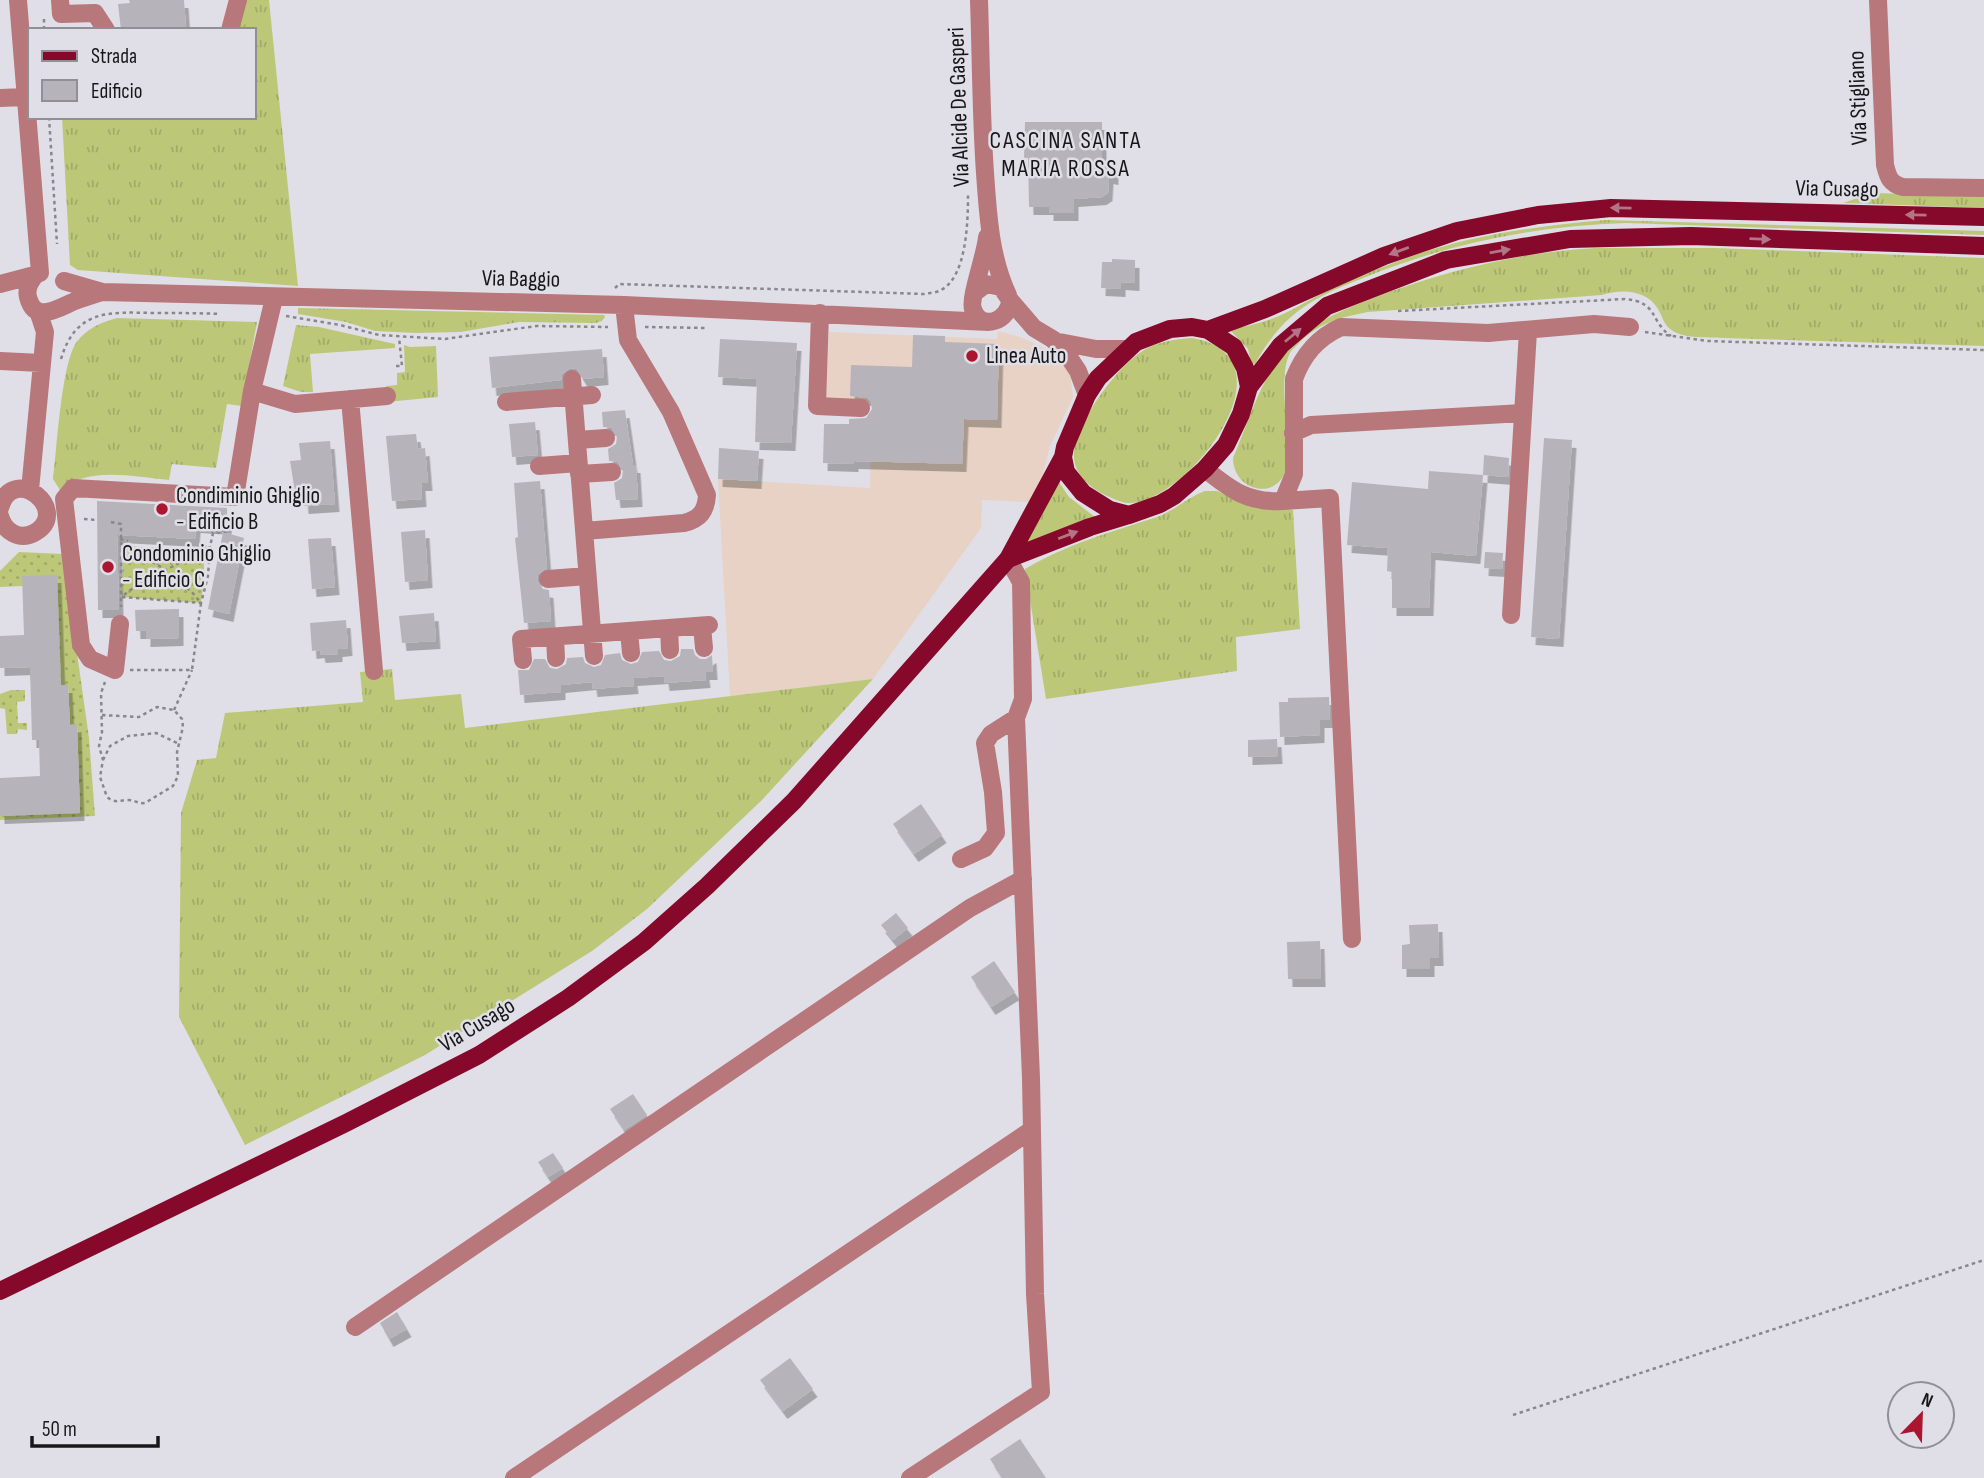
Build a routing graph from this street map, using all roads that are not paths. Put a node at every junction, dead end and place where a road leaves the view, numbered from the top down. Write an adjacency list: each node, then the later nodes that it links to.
1 (18, 0): 8 (street)
2 (60, 0): 6 (street)
3 (238, 0): 7 (street)
4 (979, 0): 12 (street, Via Alcide De Gasperi)
5 (1878, 0): 11 (street, Via Stigliano)
6 (105, 28)
7 (231, 28)
8 (26, 65): 9 (street)
9 (25, 97): 10 (street); 15 (street)
10 (0, 98)
11 (1984, 188)
12 (988, 213): 19 (street, Via Alcide De Gasperi); 21 (street, Via Alcide De Gasperi)
13 (1984, 217): 31 (main road, Via Cusago, one-way to 31)
14 (1984, 246): 38 (main road, one-way to 14)
15 (37, 275): 16 (street); 17 (street); 24 (street)
16 (64, 281): 18 (street, Via Baggio); 25 (street)
17 (0, 284): 20 (street); 24 (street)
18 (102, 292): 22 (street, Via Baggio); 25 (street, Via Baggio)
19 (973, 296): 21 (street); 27 (street); 28 (street)
20 (0, 297)
21 (1009, 297): 28 (street); 30 (street, Via Baggio)
22 (274, 298): 23 (street, Via Baggio); 39 (street)
23 (624, 305): 26 (street, Via Baggio); 58 (street)
24 (34, 306): 25 (street); 33 (street)
25 (60, 308): 33 (street)
26 (820, 313): 27 (street, Via Baggio); 44 (street)
27 (938, 318): 28 (street, Via Baggio)
28 (992, 322): 30 (street, Via Baggio)
29 (1630, 327): 32 (street)
30 (1034, 328): 34 (street, Via Baggio)
31 (1208, 330): 35 (main road); 38 (main road)
32 (1528, 331): 45 (street); 46 (street)
33 (45, 332): 37 (street)
34 (1054, 341): 35 (street, Via Baggio); 41 (street, Via Baggio)
35 (1127, 349): 41 (main road)
36 (0, 361): 37 (street)
37 (50, 364): 54 (street)
38 (1249, 387): 52 (main road)
39 (252, 391): 43 (street); 63 (street)
40 (515, 395): 48 (street)
41 (1087, 395): 49 (main road)
42 (387, 396): 43 (street)
43 (350, 399): 74 (street)
44 (861, 408)
45 (1523, 413): 46 (street); 62 (street)
46 (1293, 433): 55 (street)
47 (606, 438): 48 (street)
48 (577, 440): 51 (street)
49 (1063, 457): 57 (main road); 59 (main road)
50 (539, 466): 51 (street)
51 (579, 469): 53 (street); 58 (street)
52 (1205, 469): 55 (street); 57 (main road)
53 (612, 472)
54 (30, 490): 56 (street); 56 (street)
55 (1283, 500): 78 (street)
56 (0, 508)
57 (1129, 515): 59 (main road, one-way to 57)
58 (584, 531): 60 (street)
59 (1008, 559): 75 (street); 80 (main road, Via Cusago)
60 (587, 576): 61 (street); 66 (street)
61 (548, 579)
62 (1511, 615)
63 (120, 624)
64 (669, 628): 65 (street); 68 (street); 69 (street)
65 (629, 631): 66 (street); 70 (street)
66 (592, 634): 67 (street); 71 (street)
67 (555, 637): 72 (street); 73 (street)
68 (704, 648)
69 (670, 650)
70 (631, 653)
71 (594, 656)
72 (556, 658)
73 (523, 660)
74 (374, 671)
75 (1016, 718): 76 (street); 77 (street)
76 (961, 859)
77 (1023, 879): 79 (street); 81 (street)
78 (1352, 939)
79 (1030, 1131): 82 (street); 83 (street)
80 (0, 1291)
81 (355, 1326)
82 (514, 1478)
83 (910, 1478)

